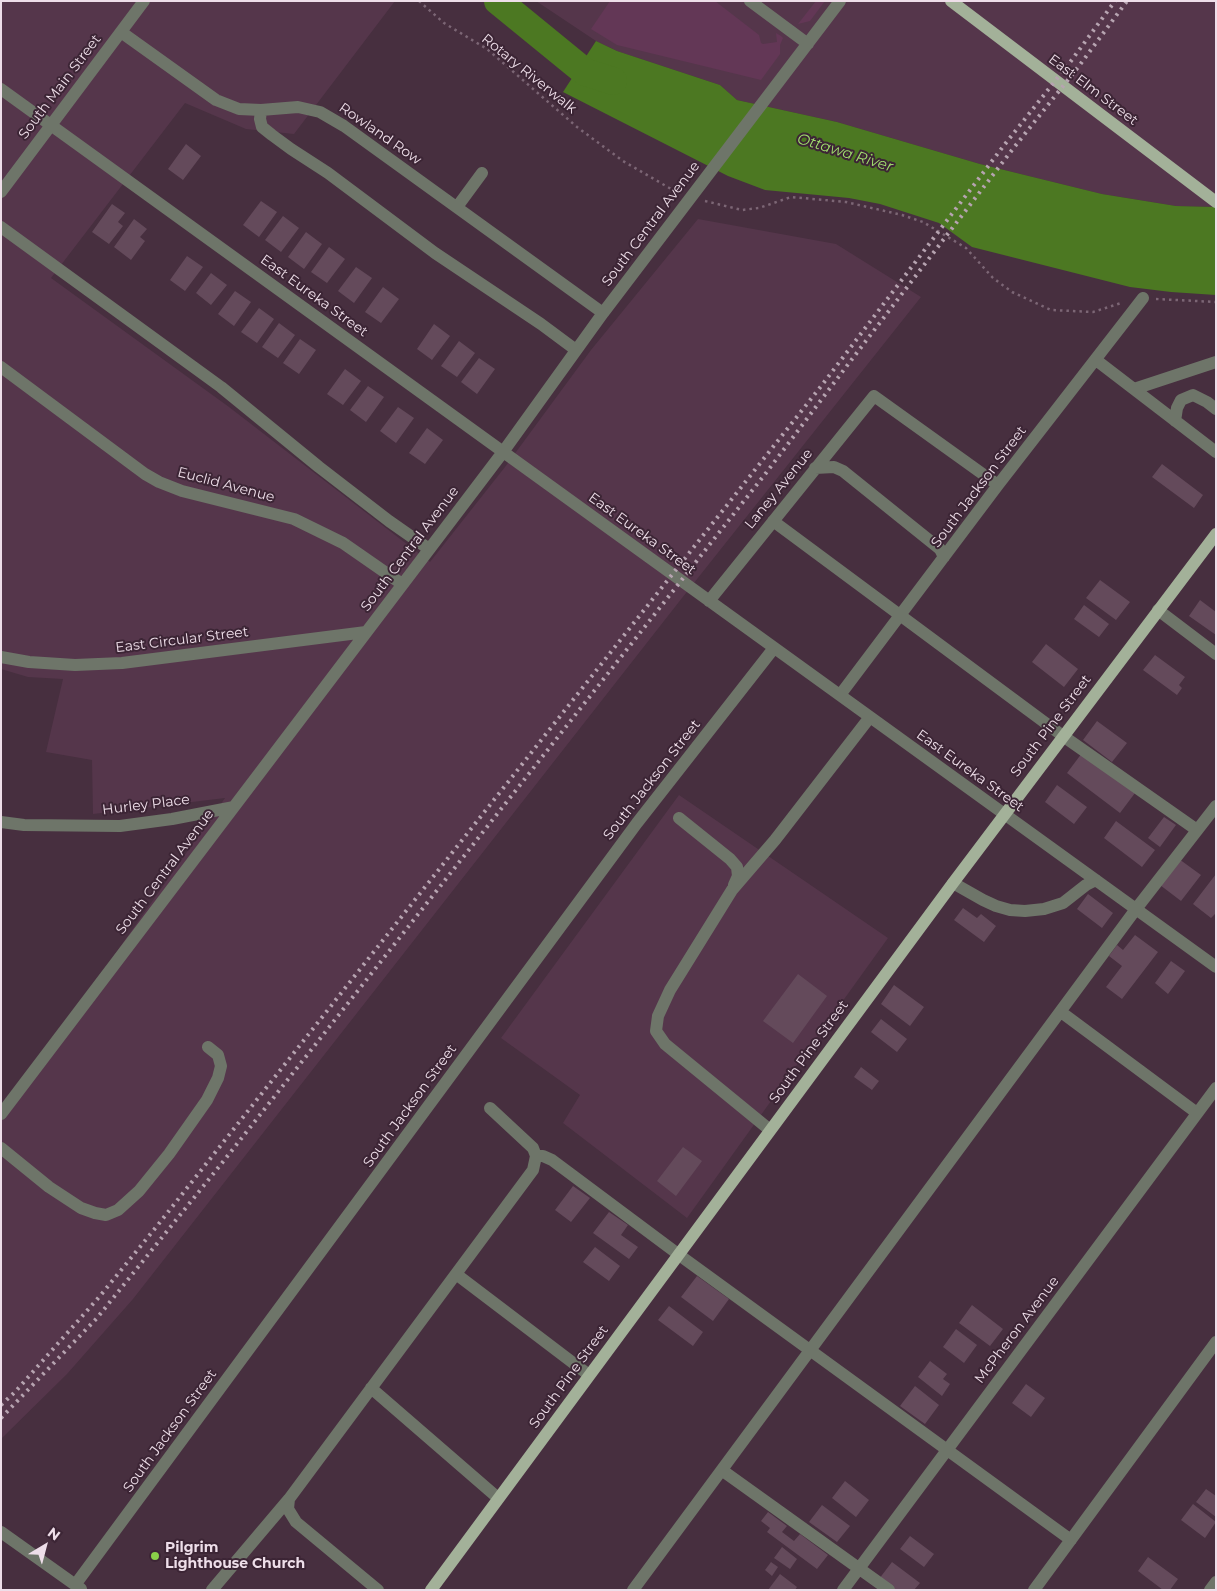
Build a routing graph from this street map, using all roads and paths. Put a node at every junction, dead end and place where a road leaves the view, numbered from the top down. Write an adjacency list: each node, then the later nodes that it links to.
1 (144, 1): 6 (street, South Main Street)
2 (419, 1): 13 (path, Rotary Riverwalk)
3 (750, 1): 7 (street)
4 (840, 1): 7 (street, South Central Avenue)
5 (951, 1): 15 (main road, East Elm Street)
6 (121, 32): 9 (street, Rowland Row); 10 (street, South Main Street)
7 (808, 44): 20 (street, South Central Avenue)
8 (1, 89): 10 (street, East Eureka Street)
9 (261, 110): 16 (street, Rowland Row); 21 (street)
10 (50, 125): 12 (street, South Main Street); 28 (street, East Eureka Street)
11 (482, 173): 16 (street)
12 (1, 192)
13 (678, 193)
14 (704, 200): 18 (path)
15 (1216, 202)
16 (457, 207): 20 (street, Rowland Row)
17 (1, 227): 34 (street)
18 (1144, 298): 19 (path); 22 (street, South Jackson Street)
19 (1216, 302)
20 (603, 313): 21 (street, South Central Avenue)
21 (576, 350): 28 (street, South Central Avenue)
22 (1096, 360): 25 (street); 31 (street, South Jackson Street)
23 (1216, 362): 25 (street)
24 (1, 368): 36 (street, Euclid Avenue)
25 (1134, 389): 27 (street)
26 (1216, 410): 27 (street)
27 (1175, 421): 29 (street)
28 (503, 452): 34 (street, South Central Avenue); 37 (street, East Eureka Street)
29 (1216, 452)
30 (815, 468): 31 (street, Laney Avenue); 32 (street, Laney Avenue); 35 (street)
31 (998, 486): 35 (street, South Jackson Street)
32 (773, 521): 37 (street, Laney Avenue); 39 (street)
33 (1216, 534): 38 (main road, South Pine Street)
34 (429, 550): 36 (street, South Central Avenue)
35 (944, 557): 39 (street, South Jackson Street)
36 (402, 584): 40 (street, South Central Avenue)
37 (709, 601): 41 (street, East Eureka Street)
38 (1158, 610): 42 (street); 46 (main road, South Pine Street)
39 (900, 615): 44 (street, South Jackson Street); 46 (street)
40 (366, 632): 43 (street, East Circular Street); 47 (street, South Central Avenue)
41 (774, 648): 44 (street, East Eureka Street); 81 (street, South Jackson Street)
42 (1216, 654)
43 (1, 657)
44 (840, 695): 45 (street, East Eureka Street)
45 (870, 717): 49 (street, East Eureka Street); 55 (street)
46 (1062, 736): 49 (main road, South Pine Street); 52 (street)
47 (234, 806): 51 (street, Hurley Place); 63 (street, South Central Avenue)
48 (1216, 806): 52 (street)
49 (1004, 814): 53 (street, East Eureka Street); 54 (main road, South Pine Street)
50 (678, 818): 55 (street)
51 (1, 822)
52 (1198, 830): 56 (street)
53 (1096, 880): 54 (street); 56 (street, East Eureka Street)
54 (953, 882): 64 (main road, South Pine Street)
55 (732, 890): 64 (street)
56 (1136, 909): 57 (street, East Eureka Street); 58 (street)
57 (1216, 967)
58 (1061, 1012): 62 (street); 70 (street)
59 (208, 1046): 65 (street)
60 (1216, 1088): 62 (street, McPheron Avenue)
61 (490, 1108): 66 (street)
62 (1197, 1113): 73 (street, McPheron Avenue)
63 (1, 1114)
64 (770, 1130): 67 (main road, South Pine Street)
65 (1, 1148)
66 (536, 1156): 67 (street); 68 (street)
67 (678, 1254): 70 (street); 71 (main road, South Pine Street)
68 (456, 1274): 71 (street); 72 (street)
69 (1216, 1342): 78 (street)
70 (811, 1351): 73 (street); 74 (street)
71 (589, 1375): 76 (main road, South Pine Street)
72 (371, 1388): 75 (street); 76 (street)
73 (947, 1450): 78 (street); 79 (street, McPheron Avenue)
74 (723, 1471): 79 (street); 85 (street)
75 (289, 1498): 82 (street); 83 (street)
76 (498, 1498): 84 (main road, South Pine Street)
77 (1, 1532): 81 (street)
78 (1070, 1540): 88 (street)
79 (859, 1568): 86 (street, McPheron Avenue); 87 (street)
80 (1216, 1582): 89 (street)
81 (79, 1587)
82 (212, 1590)
83 (378, 1590)
84 (431, 1590)
85 (633, 1590)
86 (843, 1590)
87 (889, 1590)
88 (1034, 1590)
89 (1210, 1590)

